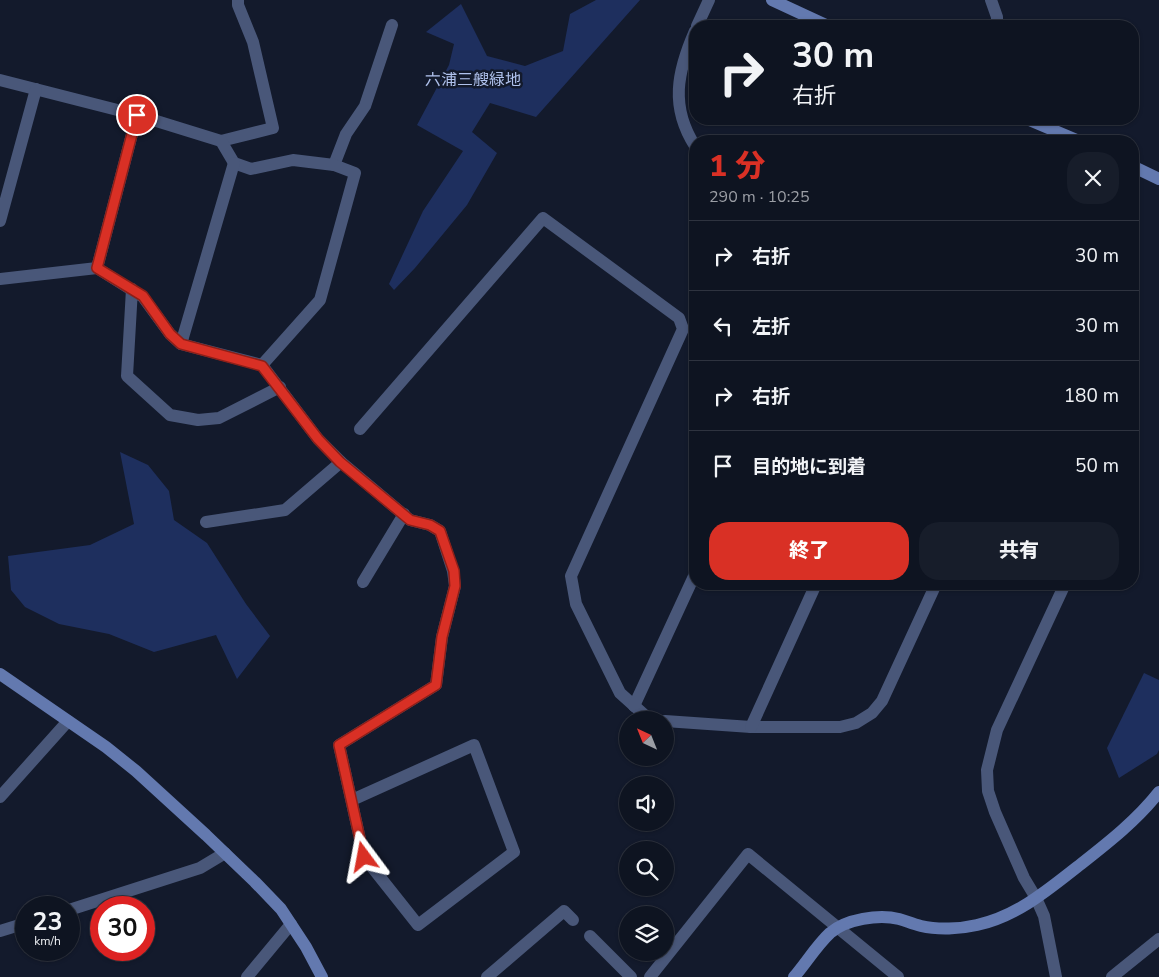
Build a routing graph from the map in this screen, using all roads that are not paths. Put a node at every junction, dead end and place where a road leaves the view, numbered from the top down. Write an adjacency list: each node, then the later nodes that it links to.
1 (238, 0): 16 (street)
2 (709, 0): 5 (street)
3 (772, 0): 6 (street)
4 (991, 0): 7 (street)
5 (700, 20)
6 (815, 20)
7 (998, 20)
8 (392, 25): 18 (street)
9 (689, 44): 14 (street)
10 (0, 80): 11 (street)
11 (36, 89): 12 (street); 21 (street)
12 (137, 115): 16 (street); 22 (street)
13 (1041, 125): 15 (street)
14 (690, 135)
15 (1065, 135)
16 (221, 141): 17 (street)
17 (234, 163): 18 (street); 25 (street)
18 (334, 165): 26 (street)
19 (1139, 169): 20 (street)
20 (1159, 179)
21 (0, 221)
22 (97, 268): 23 (street); 24 (street)
23 (0, 279)
24 (132, 289): 25 (street); 27 (street)
25 (181, 344): 26 (street)
26 (262, 366): 27 (street)
27 (280, 387): 29 (street)
28 (360, 429): 38 (street)
29 (340, 462): 30 (street); 31 (street)
30 (404, 514): 32 (street); 45 (street)
31 (206, 522)
32 (362, 582)
33 (689, 587): 38 (street)
34 (813, 590): 42 (street)
35 (933, 590): 42 (street)
36 (1061, 590): 47 (street)
37 (0, 674): 40 (street)
38 (634, 706): 39 (street)
39 (640, 711)
40 (68, 721): 44 (street); 46 (street)
41 (674, 723): 42 (street)
42 (751, 727)
43 (1159, 792): 47 (street)
44 (0, 797)
45 (352, 800): 45 (street)
46 (225, 853): 48 (street); 50 (street)
47 (1036, 898): 52 (street); 63 (street)
48 (80, 906)
49 (573, 920): 58 (street)
50 (291, 924): 56 (street); 57 (street)
51 (15, 926): 53 (street)
52 (838, 928): 60 (street); 61 (street); 62 (street)
53 (0, 931)
54 (590, 936): 59 (street)
55 (1159, 938): 64 (street)
56 (247, 977)
57 (322, 977)
58 (487, 977)
59 (631, 977)
60 (650, 977)
61 (794, 977)
62 (898, 977)
63 (1056, 977)
64 (1112, 977)

